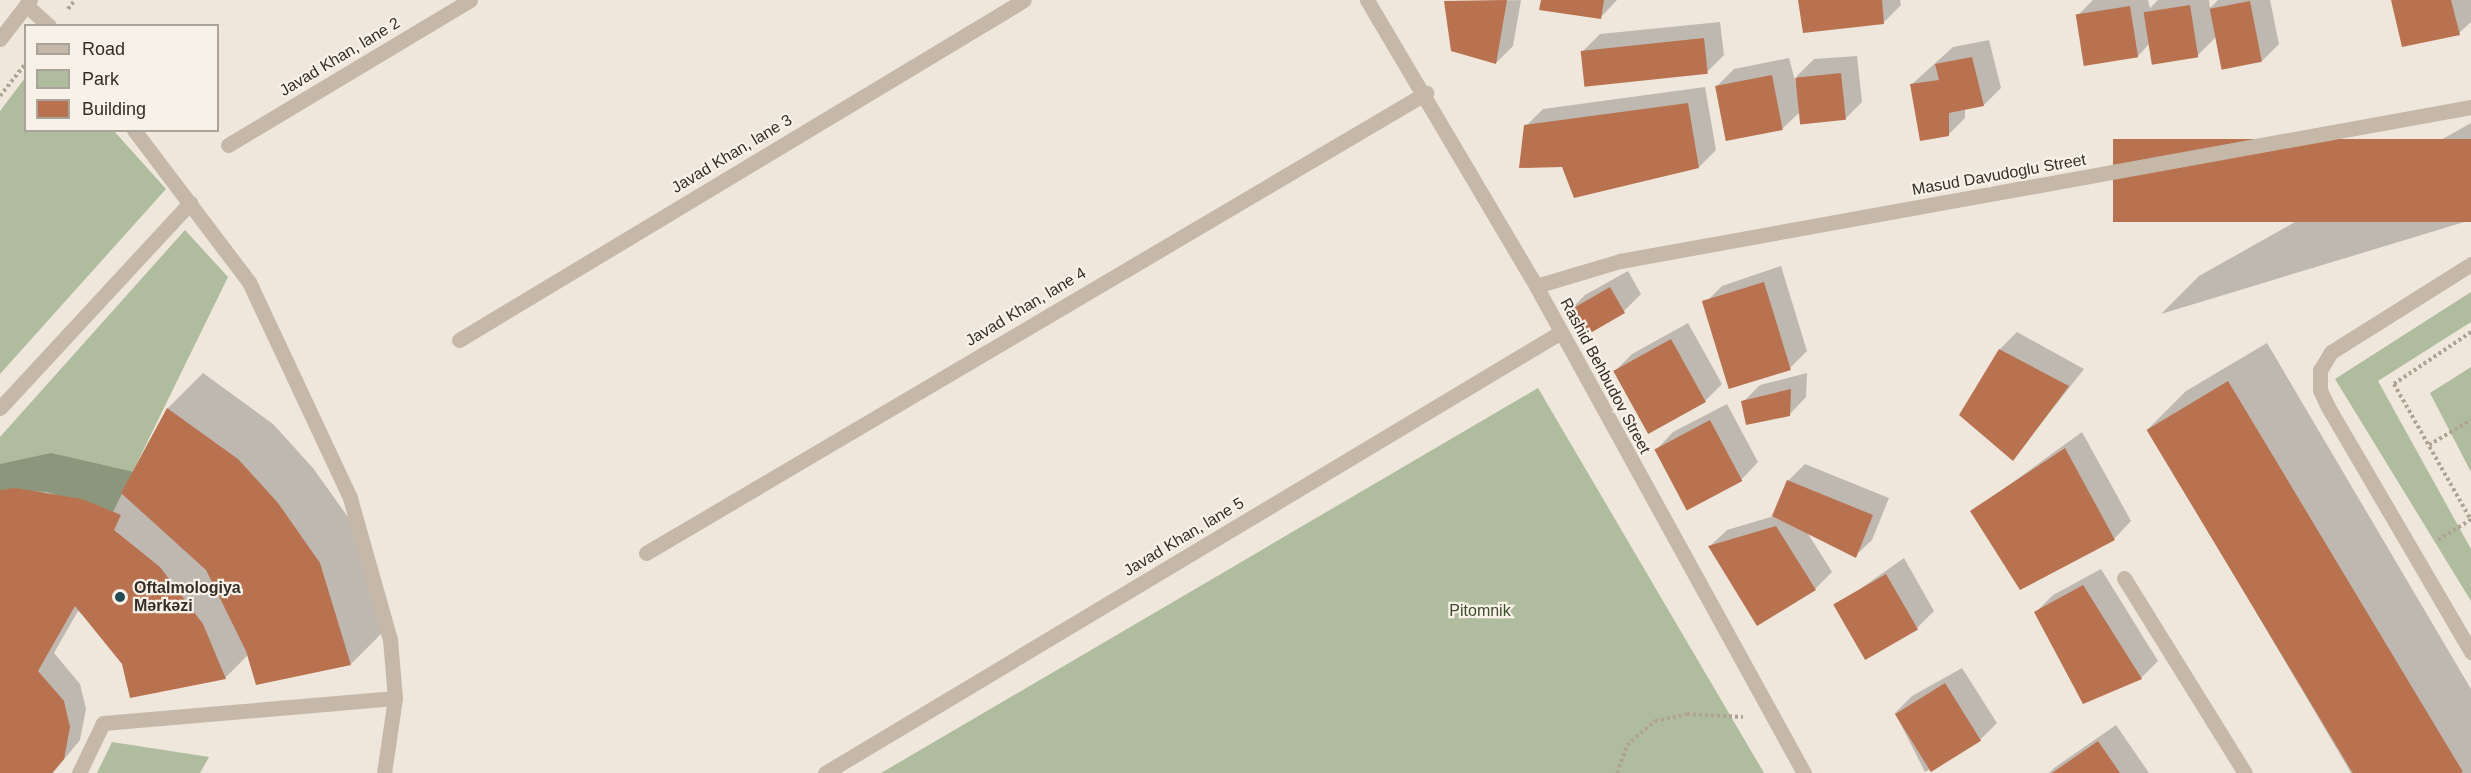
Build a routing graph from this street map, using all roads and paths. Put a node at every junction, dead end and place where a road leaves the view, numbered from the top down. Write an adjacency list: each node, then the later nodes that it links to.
1 (470, 0): 12 (street, Javad Khan, lane 2)
2 (1024, 0): 18 (street, Javad Khan, lane 3)
3 (1367, 0): 8 (street, Rashid Behbudov Street)
4 (28, 2): 5 (street); 6 (street)
5 (46, 24)
6 (0, 39)
7 (24, 66): 9 (path)
8 (1426, 93): 15 (street, Rashid Behbudov Street); 23 (street, Javad Khan, lane 4)
9 (0, 96)
10 (2471, 107): 15 (street, Masud Davudoglu Street)
11 (136, 132): 13 (street)
12 (228, 145)
13 (190, 203): 19 (street); 27 (street)
14 (2471, 264): 24 (street)
15 (1536, 286): 16 (street, Rashid Behbudov Street)
16 (1561, 332): 28 (street, Rashid Behbudov Street); 31 (street, Javad Khan, lane 5)
17 (2471, 332): 21 (path)
18 (459, 340)
19 (0, 408)
20 (2471, 420): 21 (path)
21 (2429, 445): 22 (path)
22 (2471, 519): 24 (path)
23 (646, 553)
24 (2414, 555): 26 (street)
25 (2124, 578): 34 (street)
26 (2471, 652)
27 (396, 698): 29 (street); 30 (street)
28 (1771, 719): 32 (path); 33 (street, Rashid Behbudov Street)
29 (79, 773)
30 (384, 773)
31 (825, 773)
32 (1617, 773)
33 (1804, 773)
34 (2245, 773)

